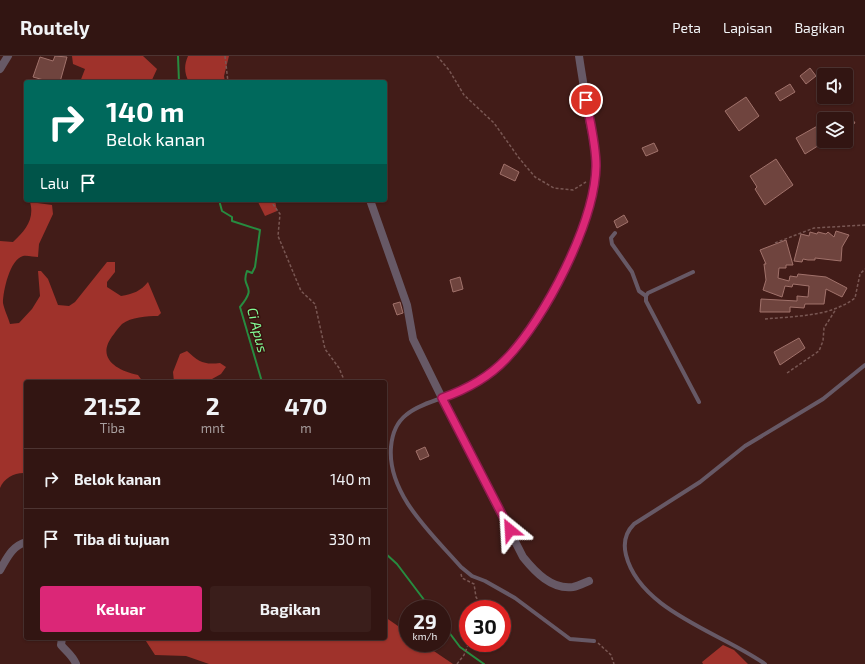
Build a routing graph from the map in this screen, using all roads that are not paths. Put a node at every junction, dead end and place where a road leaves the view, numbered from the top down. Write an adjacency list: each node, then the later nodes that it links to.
1 (8, 56): 3 (street)
2 (579, 56): 9 (street)
3 (0, 69)
4 (371, 202): 9 (street)
5 (615, 233): 7 (lane)
6 (692, 272): 7 (lane)
7 (646, 296): 10 (lane)
8 (865, 365): 17 (lane)
9 (442, 398): 13 (street); 15 (lane)
10 (700, 402)
11 (24, 543): 12 (street)
12 (0, 570)
13 (589, 581)
14 (62, 640): 16 (street)
15 (594, 641)
16 (76, 664)
17 (765, 664)

